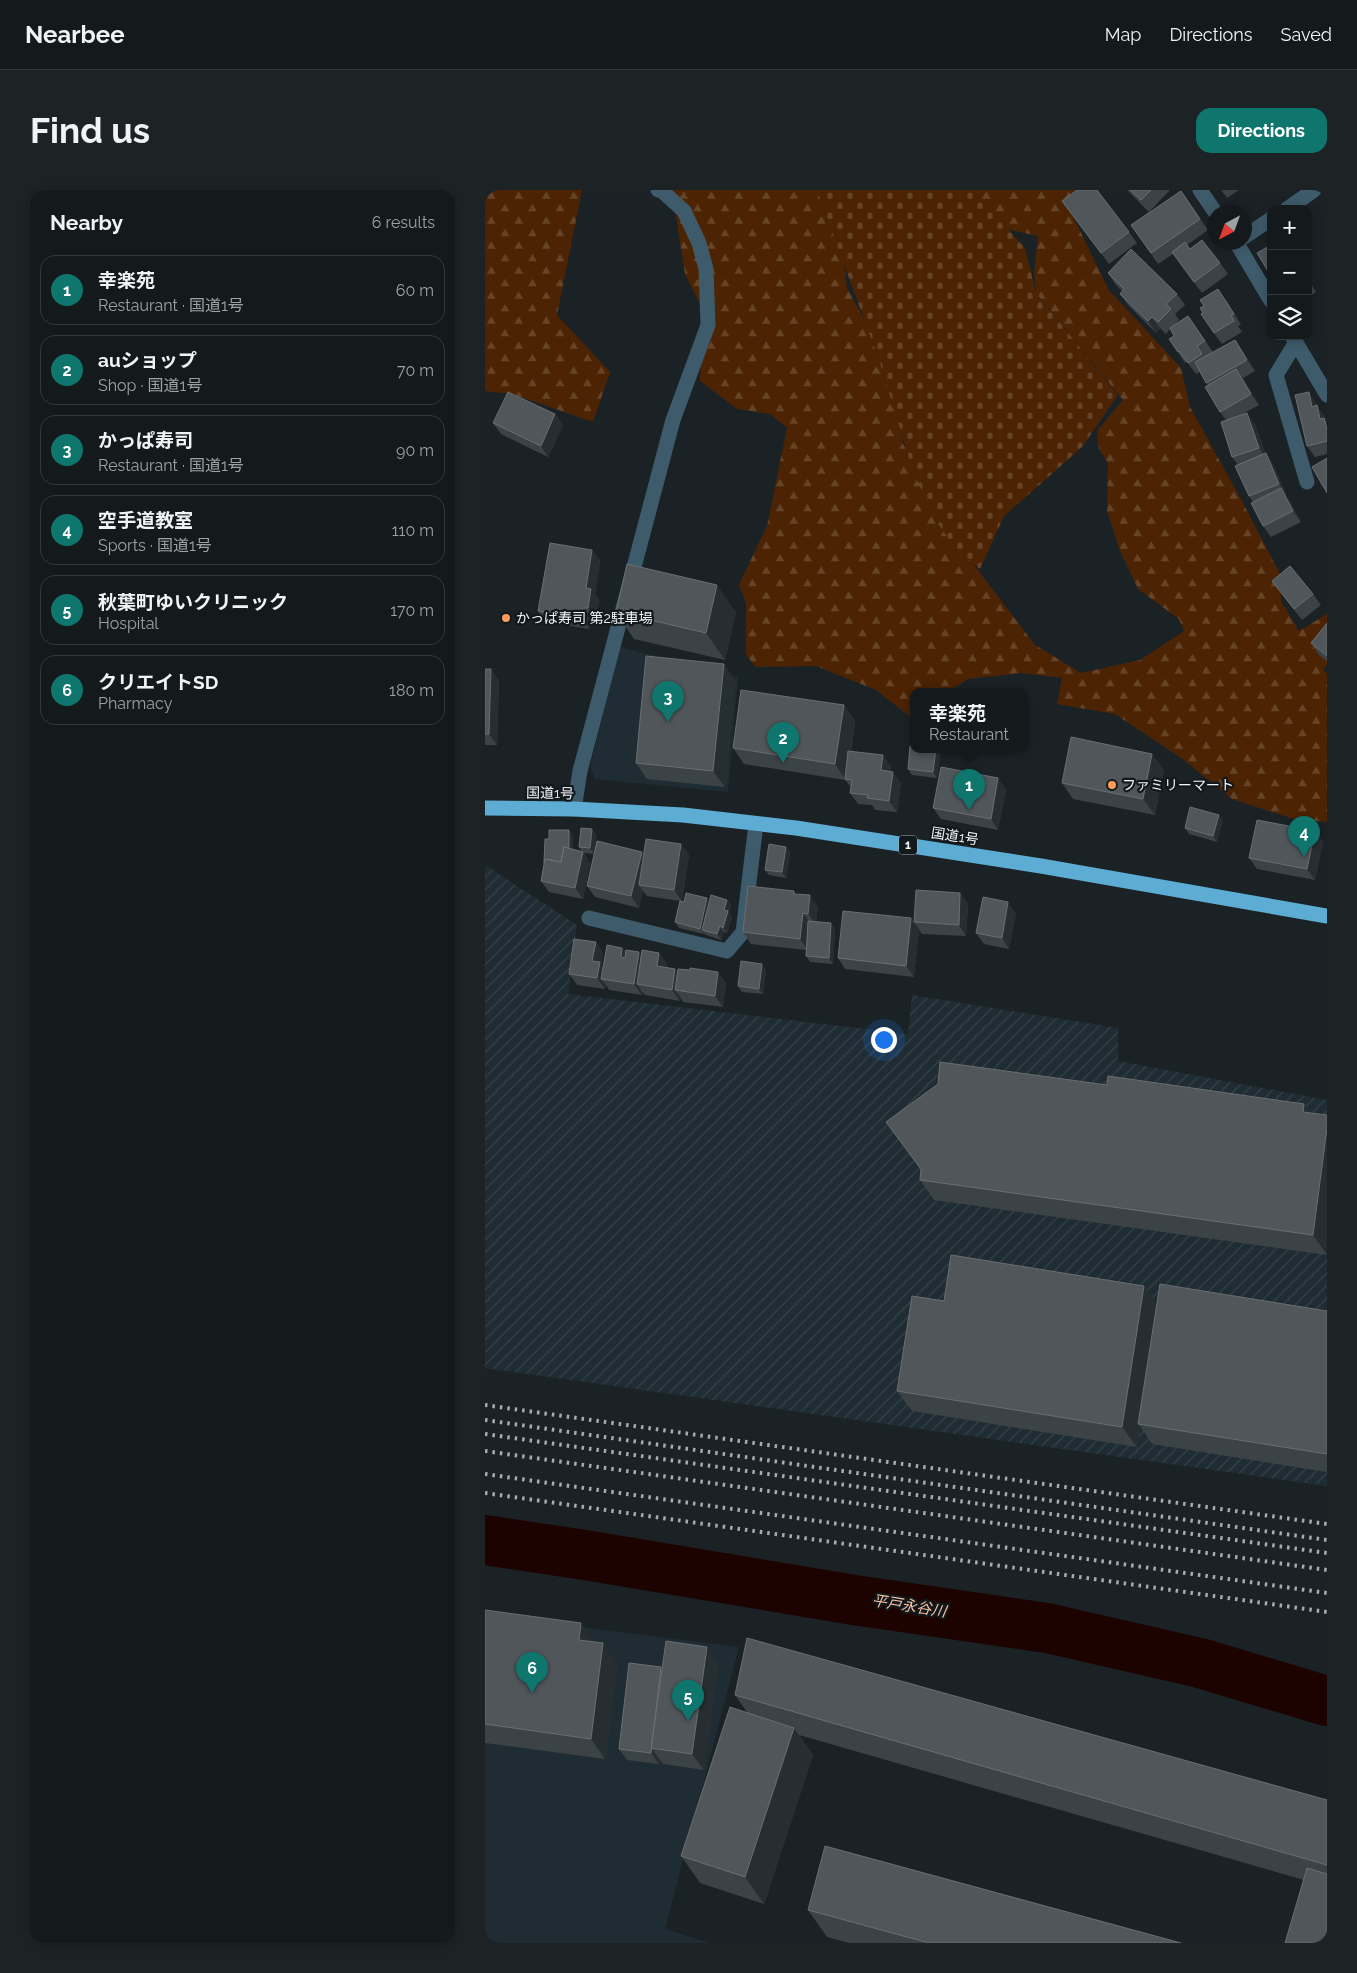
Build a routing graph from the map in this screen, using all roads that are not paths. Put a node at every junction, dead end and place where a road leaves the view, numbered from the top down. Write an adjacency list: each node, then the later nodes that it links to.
1 (658, 190): 15 (street)
2 (1200, 190): 4 (street)
3 (1314, 190): 5 (street)
4 (1210, 205)
5 (1293, 205)
6 (1267, 223): 7 (street)
7 (1252, 232)
8 (1240, 250): 9 (street)
9 (1267, 295)
10 (1294, 340): 13 (street)
11 (1295, 340): 12 (street)
12 (1327, 395)
13 (1307, 482)
14 (485, 808): 15 (highway, 国道1号 / 1)
15 (574, 809): 16 (highway, 国道1号 / 1)
16 (756, 824): 17 (highway, 国道1号 / 1); 18 (street)
17 (1327, 916)
18 (589, 918)

